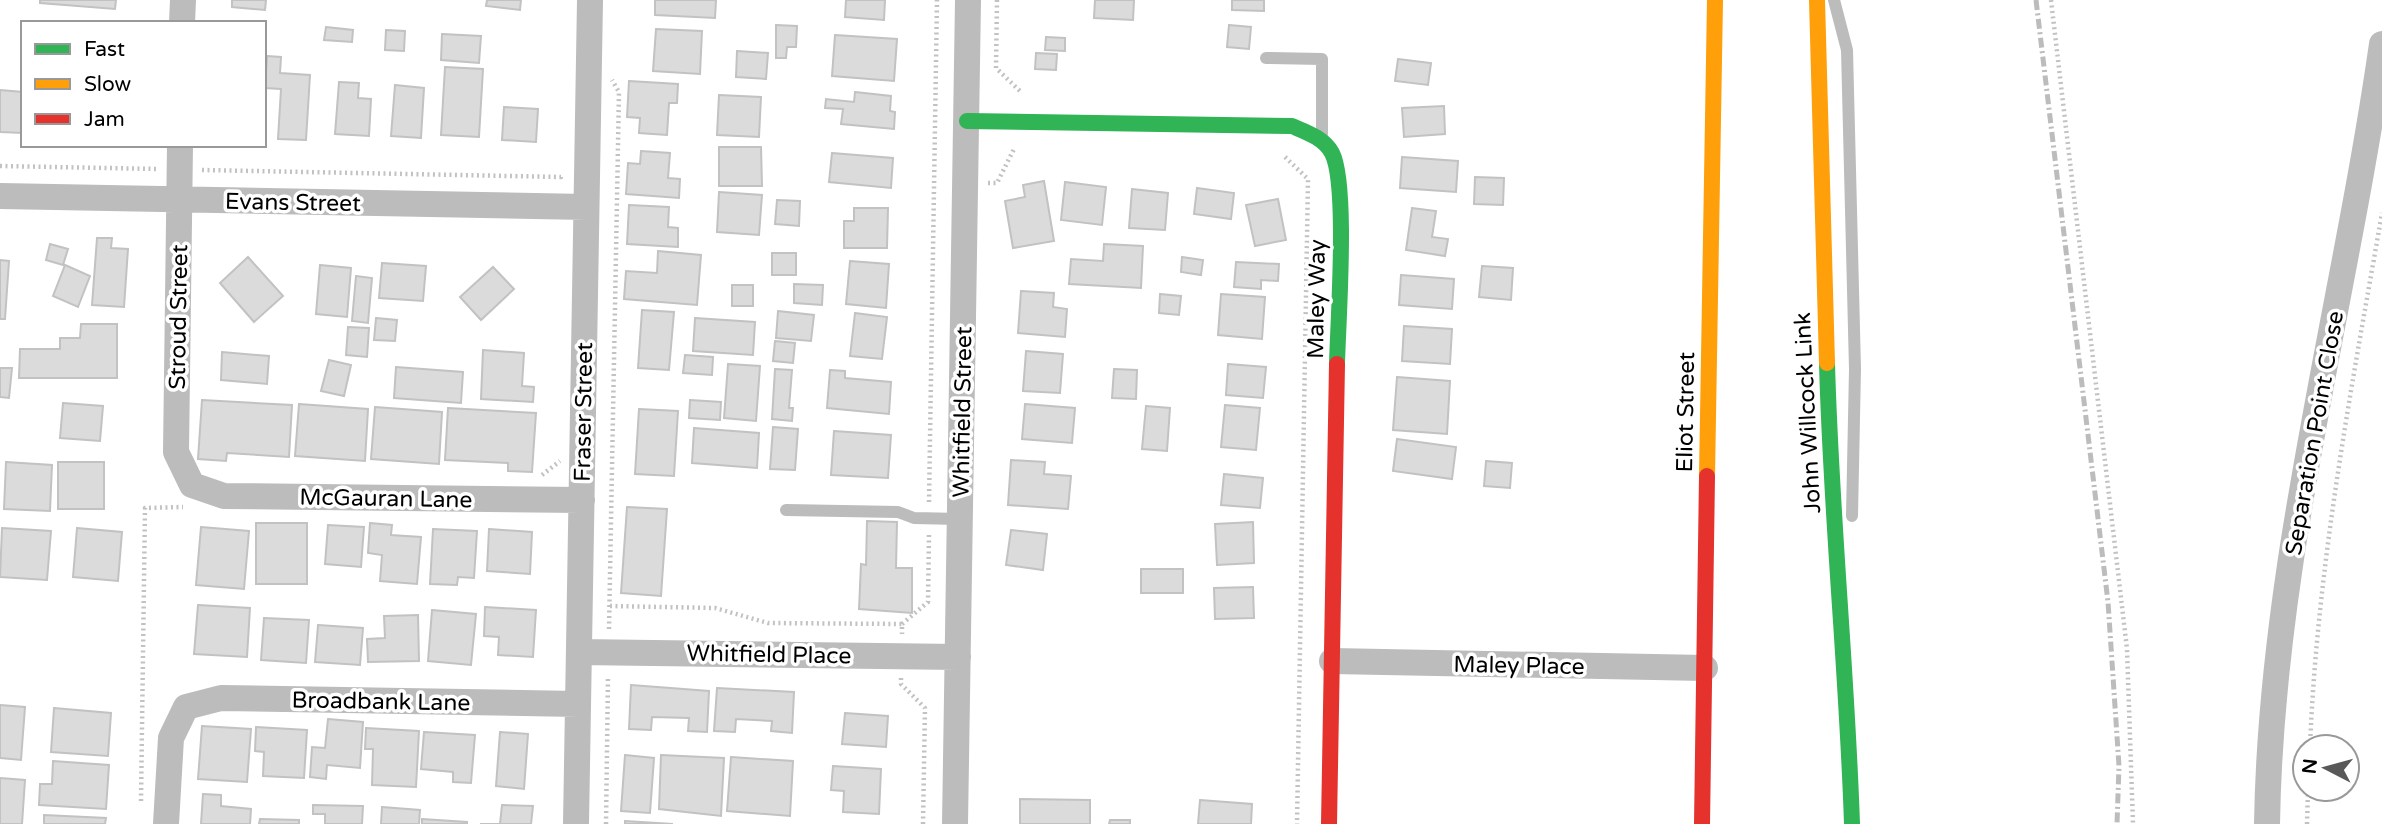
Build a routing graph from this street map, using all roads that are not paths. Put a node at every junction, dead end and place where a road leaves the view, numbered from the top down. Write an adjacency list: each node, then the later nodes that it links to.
1 (183, 0): 8 (street)
2 (590, 0): 16 (street, Fraser Street)
3 (968, 0): 11 (street, Whitfield Street)
4 (1714, 0): 27 (street, Eliot Street)
5 (1803, 0): 23 (street, John Willcock Link)
6 (1817, 0): 28 (street, John Willcock Link)
7 (1834, 0): 21 (lane)
8 (182, 21)
9 (2382, 44): 36 (street, Separation Point Close)
10 (1266, 58): 12 (lane)
11 (967, 121): 12 (street); 20 (street, Whitfield Street)
12 (1322, 138): 26 (street, Maley Way)
13 (180, 147): 15 (street, Stroud Street)
14 (0, 196): 15 (street, Evans Street)
15 (179, 200): 16 (street, Evans Street); 17 (street, Stroud Street)
16 (586, 207): 18 (street, Fraser Street)
17 (190, 494): 18 (street, McGauran Lane)
18 (582, 500): 24 (street, Fraser Street)
19 (786, 510): 20 (lane)
20 (960, 519): 25 (street, Whitfield Street)
21 (1852, 536)
22 (1851, 564): 28 (lane)
23 (1821, 575)
24 (579, 652): 25 (street, Whitfield Place); 29 (street, Fraser Street)
25 (958, 657): 32 (street, Whitfield Street)
26 (1332, 662): 27 (street, Maley Place); 33 (street, Maley Way)
27 (1705, 668): 34 (street, Eliot Street)
28 (1848, 689): 35 (street, John Willcock Link)
29 (578, 704): 30 (street, Broadbank Lane); 31 (street, Fraser Street)
30 (162, 819)
31 (576, 824)
32 (955, 824)
33 (1329, 824)
34 (1702, 824)
35 (1852, 824)
36 (2267, 824)

